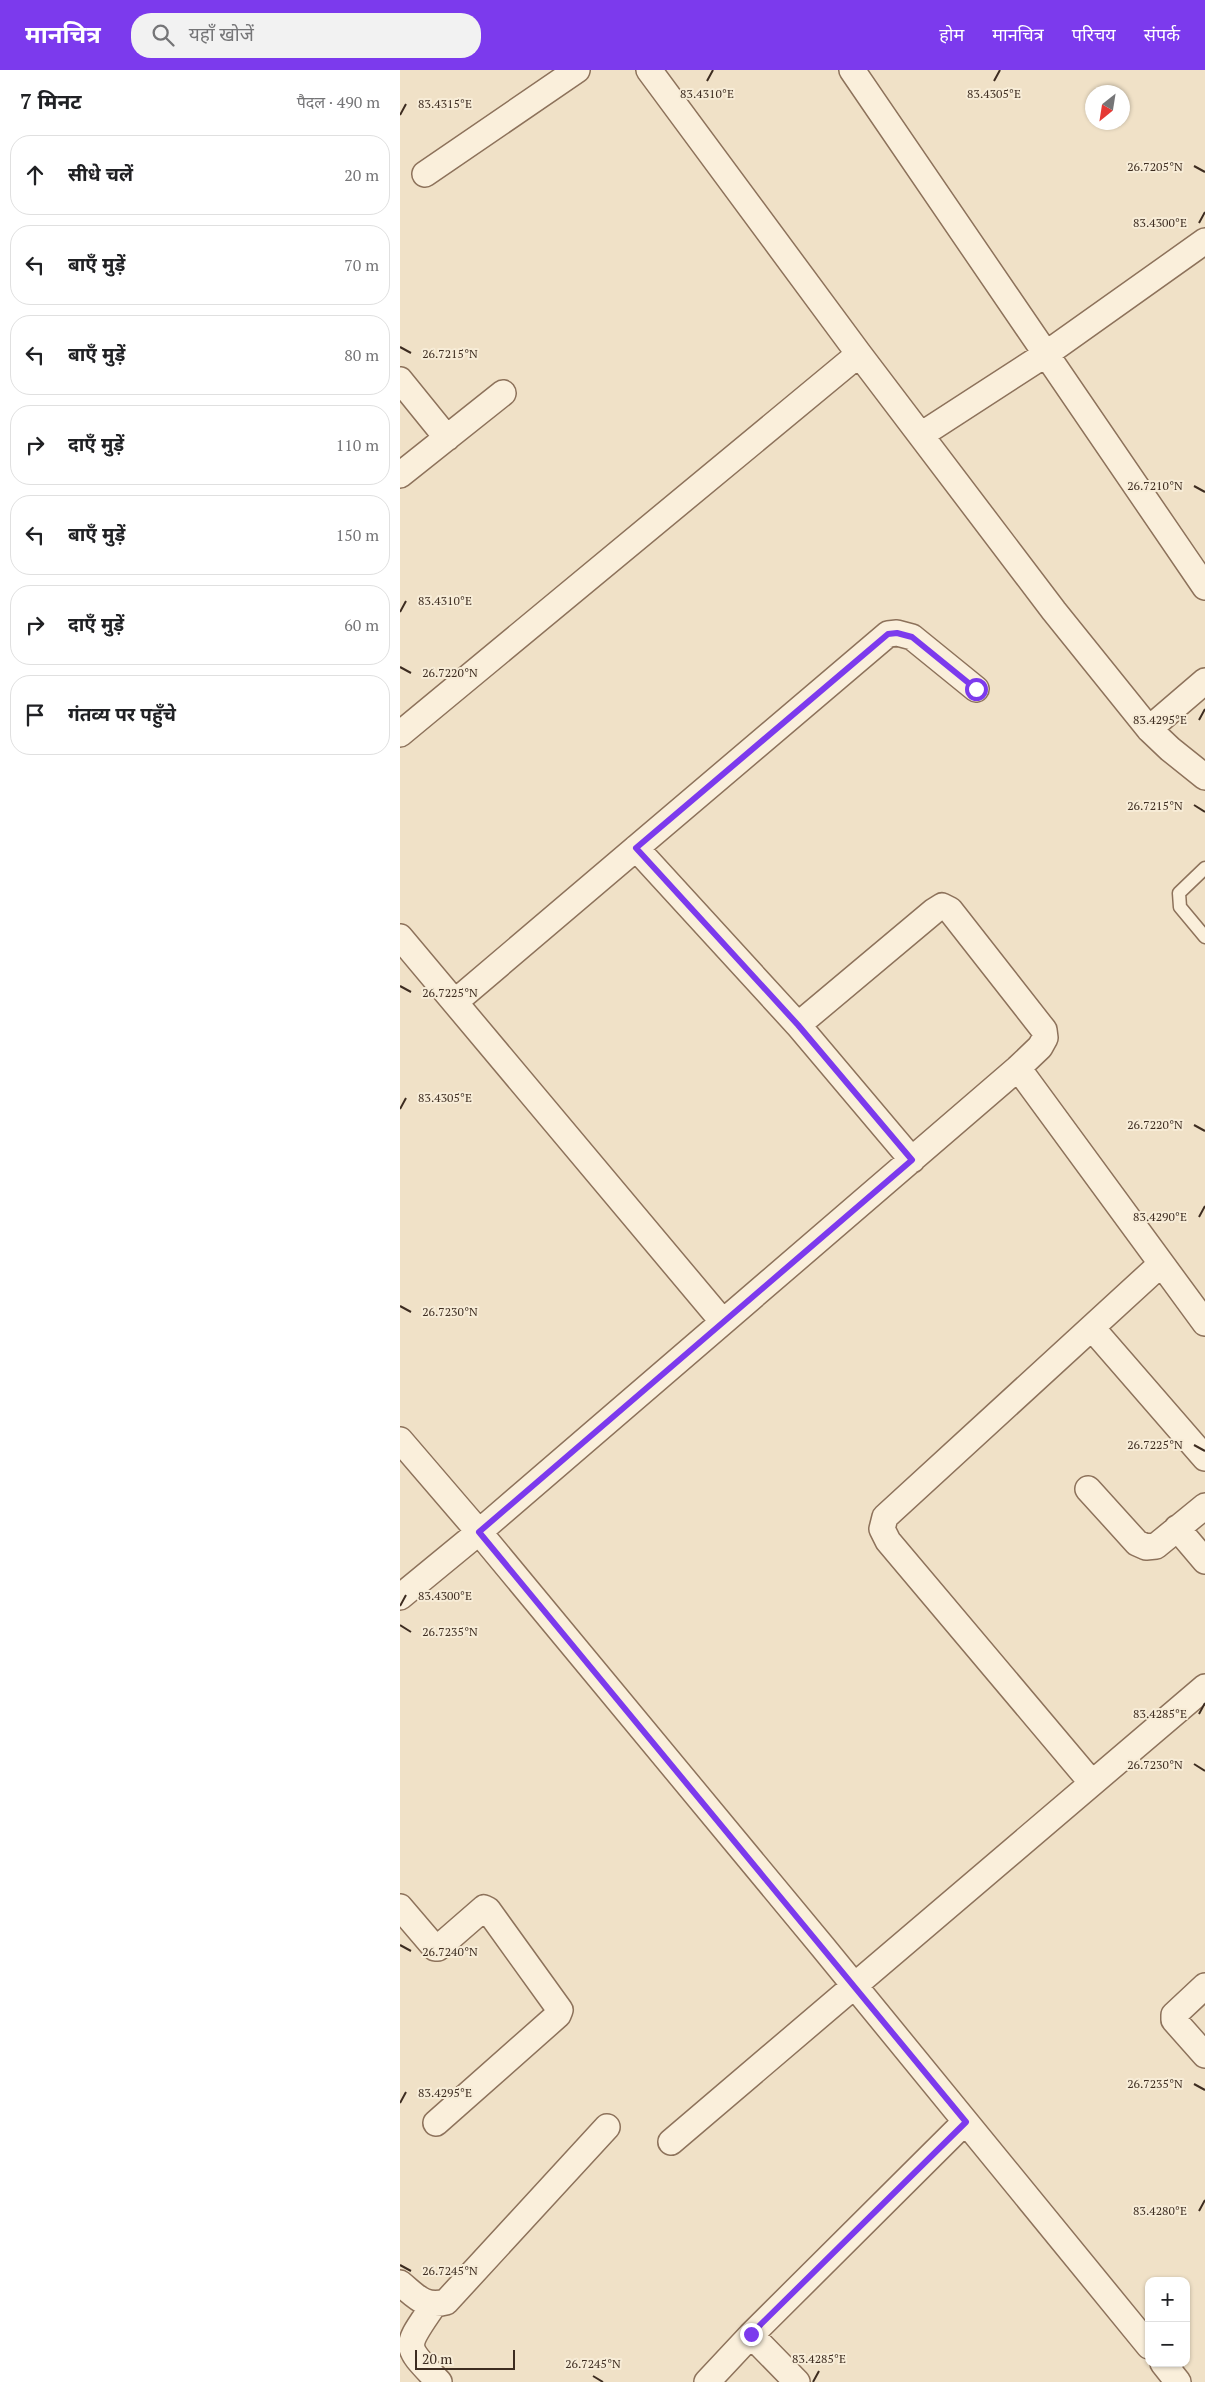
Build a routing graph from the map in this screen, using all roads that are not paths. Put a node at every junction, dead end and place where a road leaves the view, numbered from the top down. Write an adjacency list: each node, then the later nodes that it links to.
1 (577, 70): 4 (street)
2 (649, 70): 6 (street)
3 (852, 70): 7 (street)
4 (425, 174)
5 (1205, 240): 7 (street)
6 (859, 354): 10 (street); 17 (street)
7 (1046, 354): 10 (street); 13 (street)
8 (400, 380): 11 (street)
9 (503, 393): 11 (street)
10 (921, 435): 16 (street)
11 (447, 438): 12 (street)
12 (400, 475)
13 (1205, 587)
14 (1205, 681): 16 (street)
15 (976, 689): 19 (street)
16 (1149, 729): 18 (street)
17 (400, 734)
18 (1205, 777)
19 (636, 848): 23 (street); 24 (street)
20 (1205, 868): 22 (lane)
21 (400, 937): 23 (street)
22 (1205, 937)
23 (455, 1002): 28 (street)
24 (798, 1025): 25 (street); 26 (street)
25 (1018, 1068): 26 (street); 27 (street)
26 (912, 1160): 28 (street)
27 (1161, 1264): 29 (street); 30 (street)
28 (723, 1322): 36 (street)
29 (1205, 1323)
30 (1092, 1328): 32 (street); 40 (street)
31 (400, 1440): 36 (street)
32 (1205, 1458)
33 (1088, 1489): 35 (street)
34 (1205, 1506): 35 (street)
35 (1177, 1528): 37 (street)
36 (479, 1532): 38 (street); 43 (street)
37 (1205, 1561)
38 (400, 1597)
39 (1205, 1688): 40 (street)
40 (1092, 1783): 43 (street)
41 (400, 1906): 46 (street)
42 (1205, 1986): 44 (street)
43 (853, 1987): 45 (street); 48 (street)
44 (1205, 2055)
45 (966, 2122): 51 (street); 52 (street)
46 (436, 2123)
47 (607, 2127): 50 (street)
48 (672, 2142)
49 (400, 2283): 50 (street)
50 (434, 2306): 54 (street)
51 (751, 2334): 55 (street); 56 (street)
52 (1145, 2341)
53 (1166, 2367): 57 (street)
54 (439, 2382)
55 (707, 2382)
56 (798, 2382)
57 (1178, 2382)

